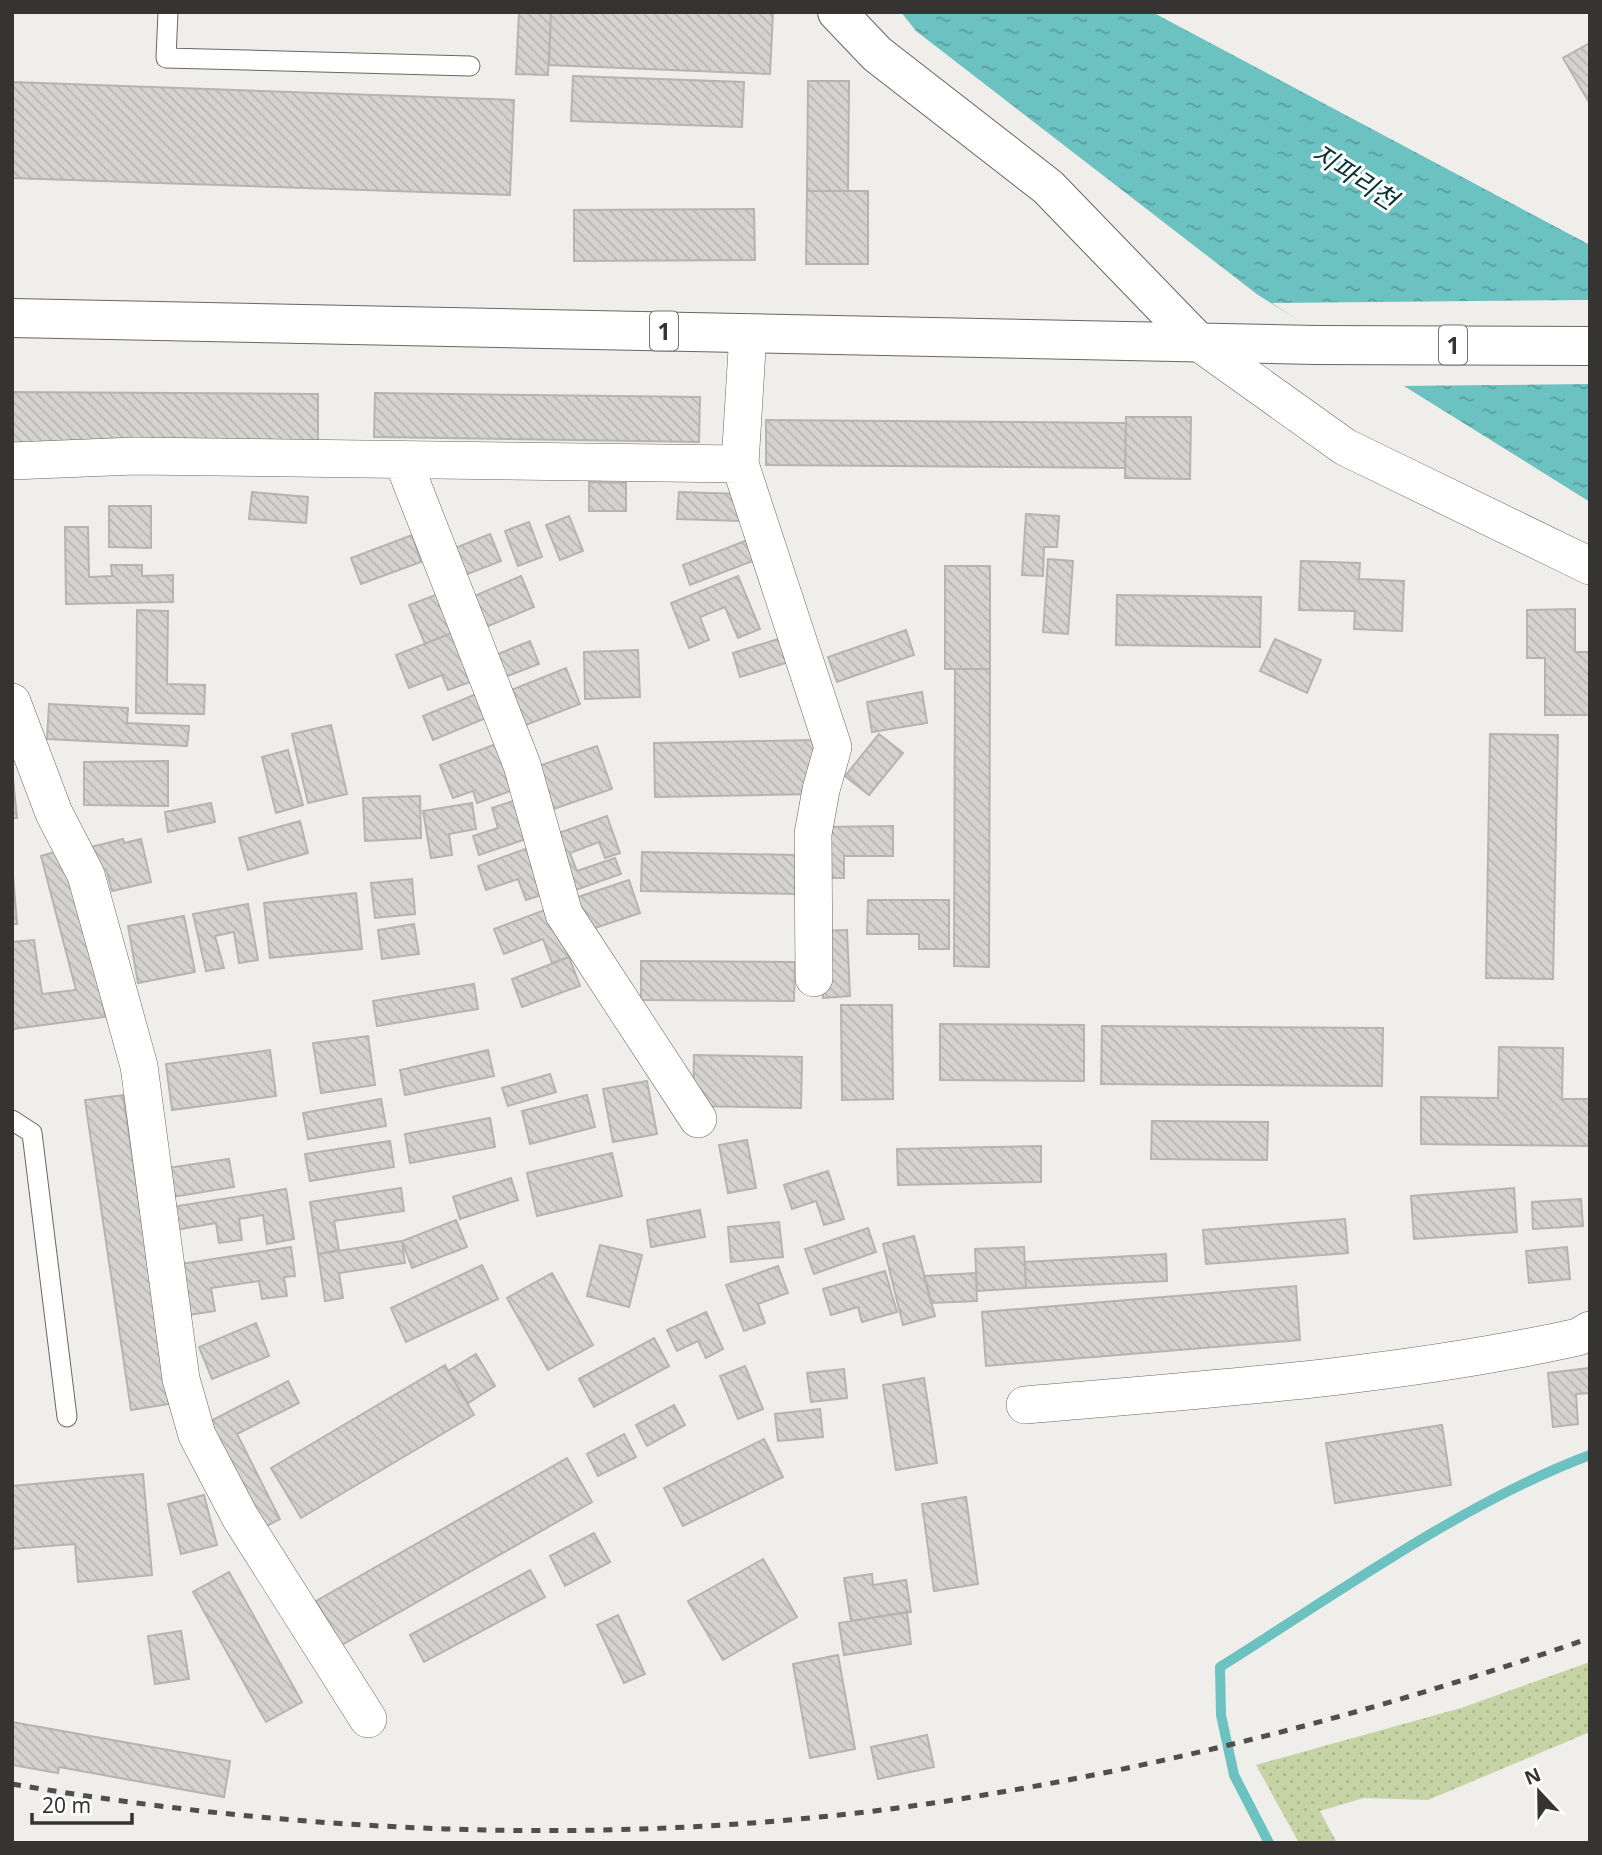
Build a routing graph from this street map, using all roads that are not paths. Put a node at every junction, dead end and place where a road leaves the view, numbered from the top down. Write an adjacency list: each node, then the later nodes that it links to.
1 (168, 12): 3 (lane)
2 (837, 12): 6 (main road)
3 (470, 66)
4 (12, 318): 5 (main road, 1)
5 (748, 333): 6 (main road, 1); 10 (street)
6 (1198, 342): 7 (main road, 1); 11 (street)
7 (1590, 346)
8 (12, 461): 9 (street)
9 (403, 461): 10 (street); 14 (street)
10 (740, 464): 13 (street)
11 (1590, 566)
12 (12, 702): 19 (street)
13 (814, 978)
14 (698, 1119)
15 (12, 1121): 18 (lane)
16 (1590, 1330): 17 (street)
17 (1025, 1405)
18 (67, 1417)
19 (368, 1719)

